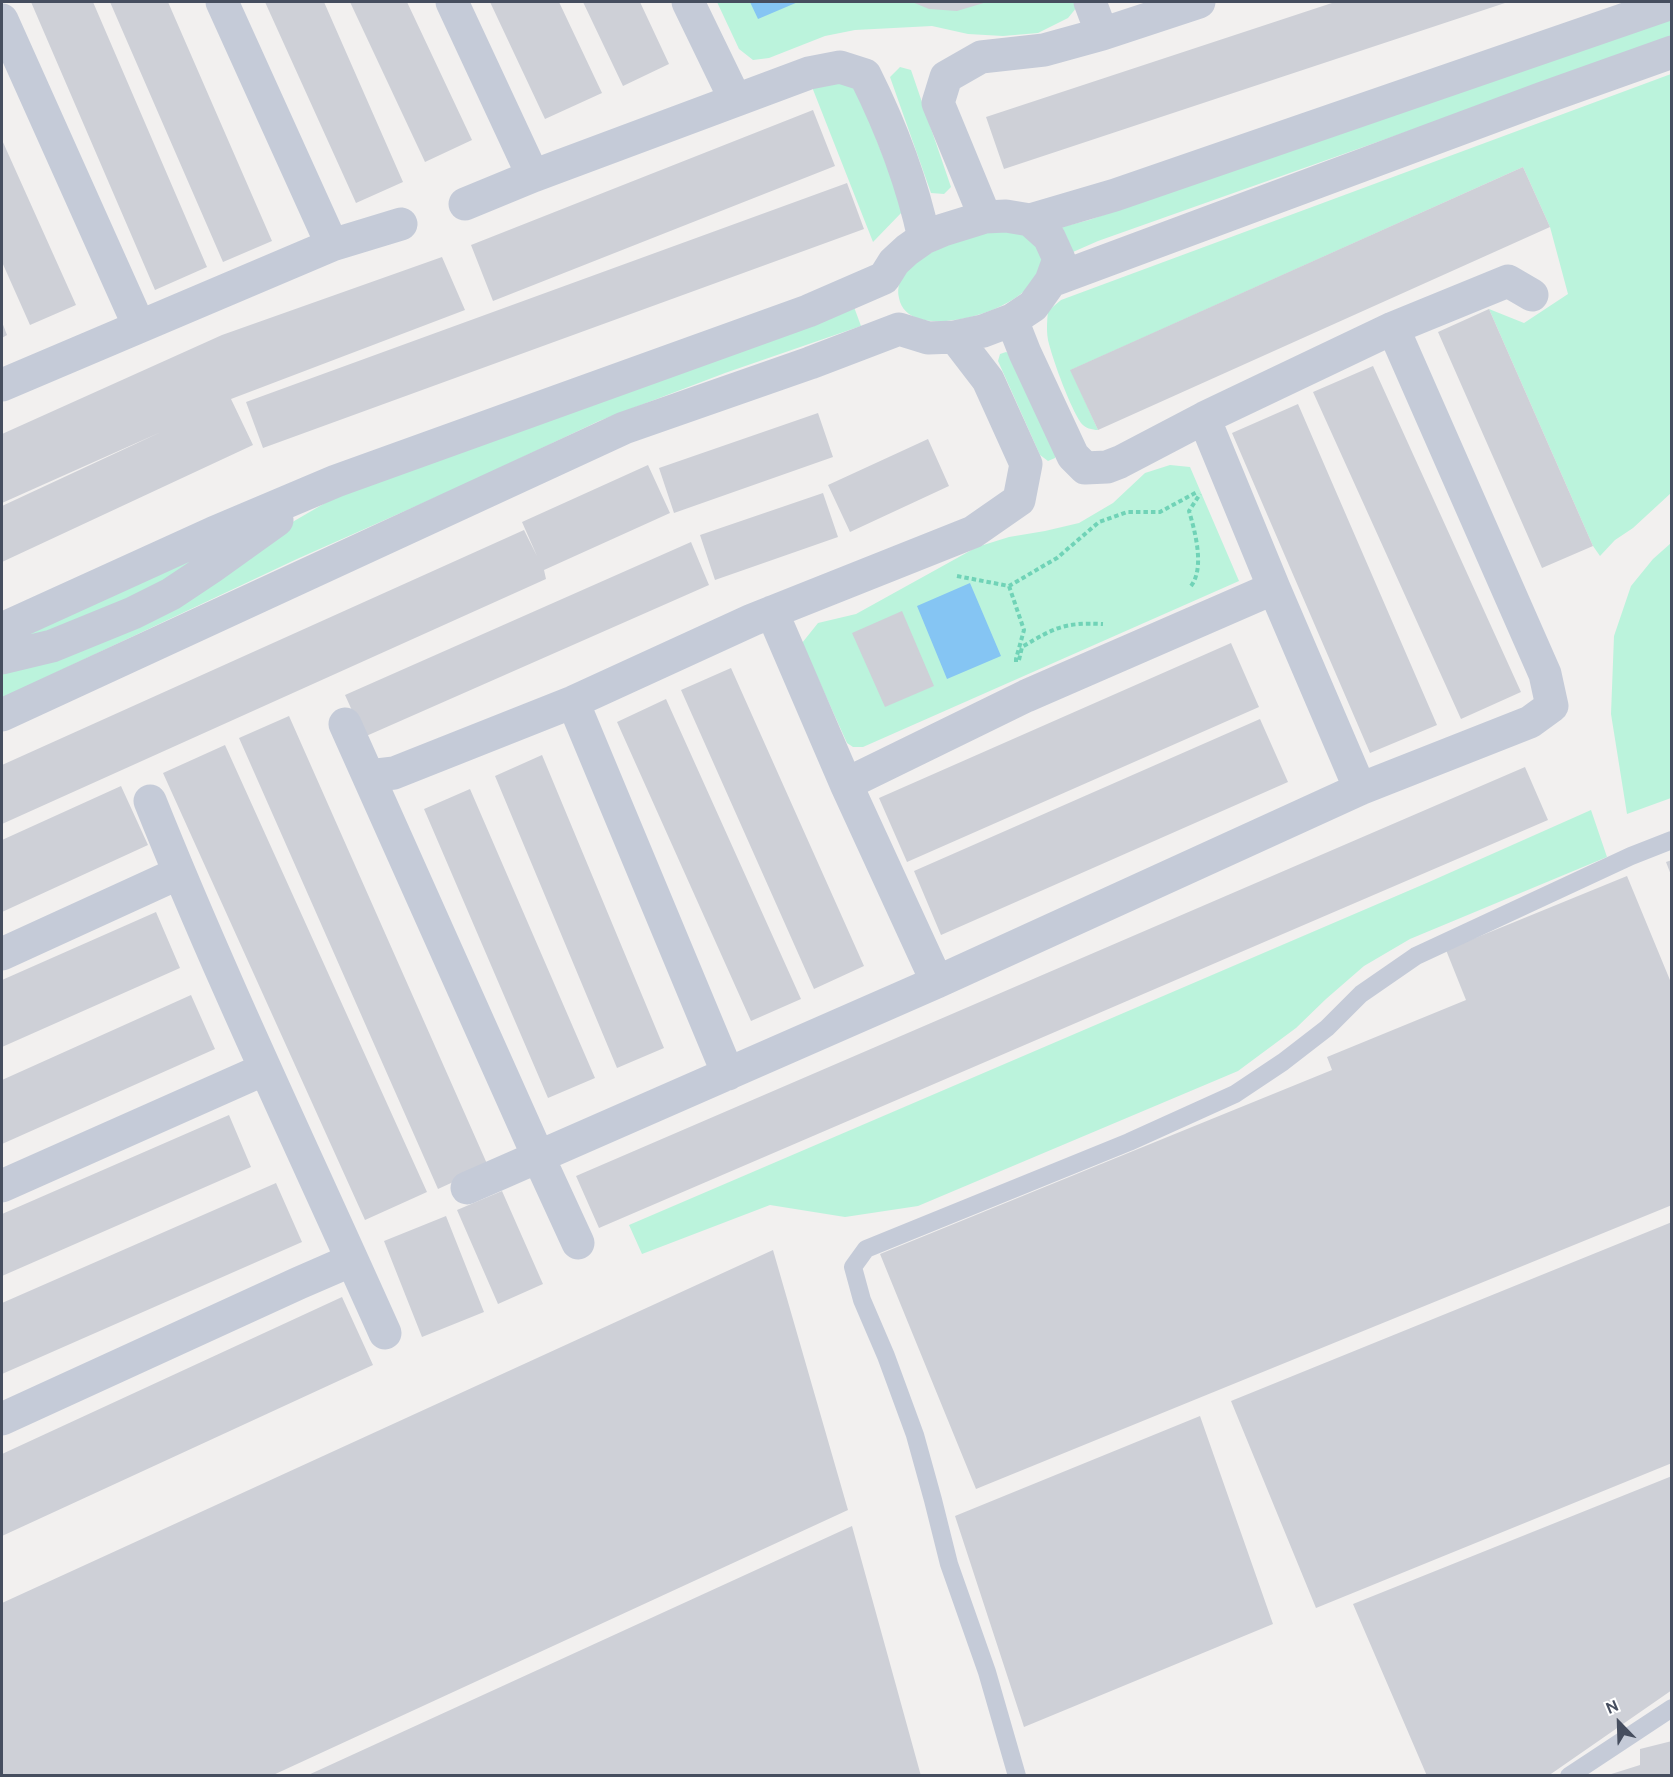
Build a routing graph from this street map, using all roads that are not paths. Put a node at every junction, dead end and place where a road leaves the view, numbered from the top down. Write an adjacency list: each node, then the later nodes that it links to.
1 (222, 2): 17 (street)
2 (452, 2): 11 (street)
3 (688, 2): 10 (street)
4 (1090, 2): 8 (street)
5 (1199, 2): 8 (street)
6 (1671, 3): 14 (street)
7 (2, 20): 22 (street)
8 (1102, 34): 13 (street)
9 (1671, 52): 19 (street)
10 (735, 99): 11 (street); 16 (street)
11 (533, 176): 12 (street)
12 (465, 204)
13 (986, 217): 14 (street); 16 (street)
14 (1030, 220): 19 (street)
15 (401, 224): 17 (street)
16 (924, 238): 18 (street)
17 (332, 245): 22 (street)
18 (884, 278): 24 (street); 28 (street)
19 (1051, 281): 21 (street)
20 (1532, 295): 23 (street)
21 (1012, 320): 25 (street); 27 (street)
22 (139, 326): 26 (street)
23 (1393, 328): 27 (street); 38 (street)
24 (899, 329): 25 (street); 34 (street)
25 (955, 337): 30 (street)
26 (2, 385)
27 (1204, 418): 29 (street)
28 (336, 482): 31 (street); 32 (street)
29 (1274, 588): 37 (street); 38 (street)
30 (772, 612): 33 (street); 37 (street)
31 (2, 629)
32 (2, 658)
33 (573, 702): 36 (street); 45 (street)
34 (2, 715)
35 (345, 724): 36 (street)
36 (369, 776): 46 (street)
37 (846, 784): 43 (street)
38 (1360, 789): 43 (street)
39 (150, 801): 41 (street)
40 (1671, 840): 54 (lane)
41 (179, 873): 42 (street); 44 (street)
42 (2, 954)
43 (936, 982): 45 (street)
44 (265, 1069): 47 (street); 50 (street)
45 (728, 1074): 46 (street)
46 (538, 1156): 48 (street); 49 (street)
47 (2, 1186)
48 (467, 1188)
49 (578, 1243)
50 (352, 1260): 51 (street); 52 (street)
51 (385, 1333)
52 (2, 1419)
53 (1671, 1708): 55 (lane)
54 (1017, 1776)
55 (1569, 1776)

